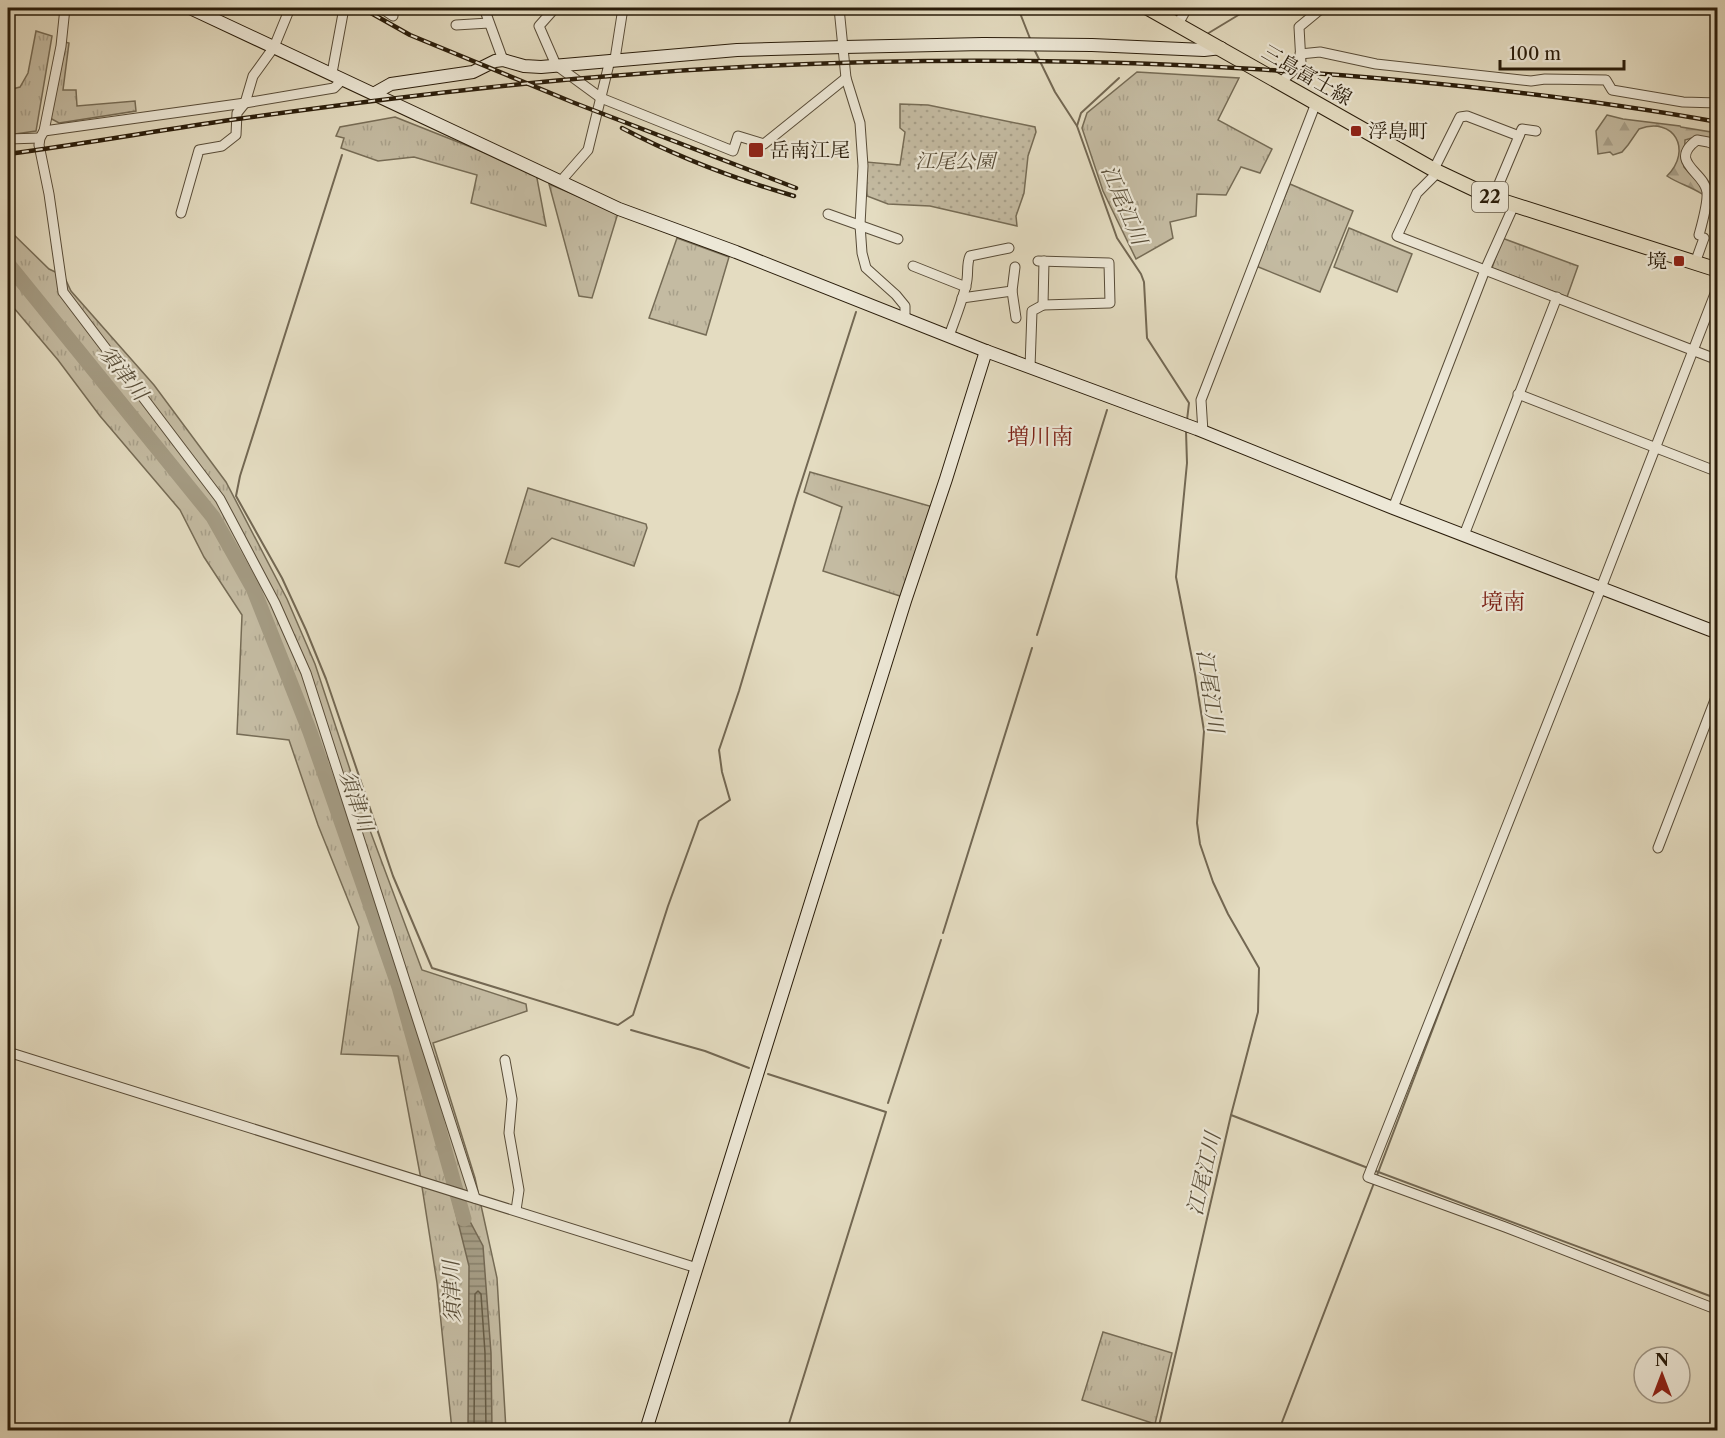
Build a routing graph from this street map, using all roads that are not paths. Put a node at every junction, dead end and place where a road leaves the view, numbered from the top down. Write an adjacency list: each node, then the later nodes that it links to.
1 (66, 8): 33 (street)
2 (190, 8): 18 (street)
3 (290, 8): 18 (street)
4 (344, 8): 24 (street)
5 (381, 8): 6 (street)
6 (393, 8)
7 (484, 8): 14 (street)
8 (555, 8): 23 (street)
9 (623, 8): 21 (street)
10 (839, 8): 19 (street)
11 (1148, 8): 15 (main road, 三島富士線 / 22)
12 (1187, 8): 15 (street)
13 (1322, 8): 20 (street)
14 (489, 23): 16 (street); 22 (street)
15 (1178, 24): 17 (main road, 三島富士線 / 22)
16 (456, 25)
17 (1209, 41): 19 (street); 26 (main road, 三島富士線 / 22)
18 (274, 47): 24 (street); 29 (street)
19 (844, 47): 21 (street); 25 (street)
20 (1300, 54): 26 (street); 30 (street)
21 (613, 59): 23 (street); 28 (street)
22 (503, 60): 23 (street); 27 (street)
23 (556, 65): 28 (street)
24 (337, 76): 27 (street); 29 (street)
25 (846, 78): 28 (street); 43 (street)
26 (1281, 82): 31 (main road, 三島富士線 / 22)
27 (375, 93): 38 (street)
28 (601, 98): 38 (street)
29 (244, 103): 33 (street); 41 (street)
30 (1718, 103)
31 (1316, 104): 37 (main road, 三島富士線 / 22); 65 (street)
32 (1536, 131): 34 (street)
33 (42, 134): 35 (street); 76 (street)
34 (1519, 136): 37 (street); 39 (street)
35 (8, 139)
36 (1718, 146): 46 (street)
37 (1436, 170): 39 (main road, 三島富士線 / 22); 49 (street)
38 (560, 182): 57 (street)
39 (1493, 198): 40 (main road, 三島富士線 / 22)
40 (1514, 205): 46 (main road, 三島富士線 / 22); 49 (street)
41 (181, 213)
42 (828, 214): 43 (street)
43 (860, 225): 44 (street); 57 (street)
44 (898, 239)
45 (1009, 248): 52 (street)
46 (1695, 263): 50 (main road, 三島富士線 / 22)
47 (913, 266): 52 (street)
48 (1015, 267): 53 (street)
49 (1485, 270): 54 (street); 68 (street)
50 (1718, 270)
51 (1718, 286): 60 (street)
52 (966, 287): 55 (street)
53 (1012, 291): 55 (street); 58 (street)
54 (1557, 297): 60 (street); 64 (street)
55 (962, 298): 59 (street)
56 (1043, 305): 56 (street); 63 (street)
57 (905, 318): 59 (street)
58 (1016, 318)
59 (949, 336): 61 (street)
60 (1692, 349): 62 (street); 66 (street)
61 (986, 351): 63 (street); 78 (street)
62 (1718, 360)
63 (1030, 368): 65 (street)
64 (1518, 394): 66 (street); 69 (street)
65 (1200, 431): 68 (street)
66 (1655, 448): 67 (street); 70 (street)
67 (1718, 472)
68 (1393, 508): 69 (street)
69 (1464, 535): 70 (street)
70 (1601, 588): 71 (street); 79 (street)
71 (1718, 633)
72 (1718, 692): 73 (street)
73 (1658, 848)
74 (8, 1052): 76 (street)
75 (505, 1060): 77 (street)
76 (475, 1198): 77 (street)
77 (516, 1210): 78 (street)
78 (697, 1268): 80 (street)
79 (1718, 1310)
80 (646, 1431)

